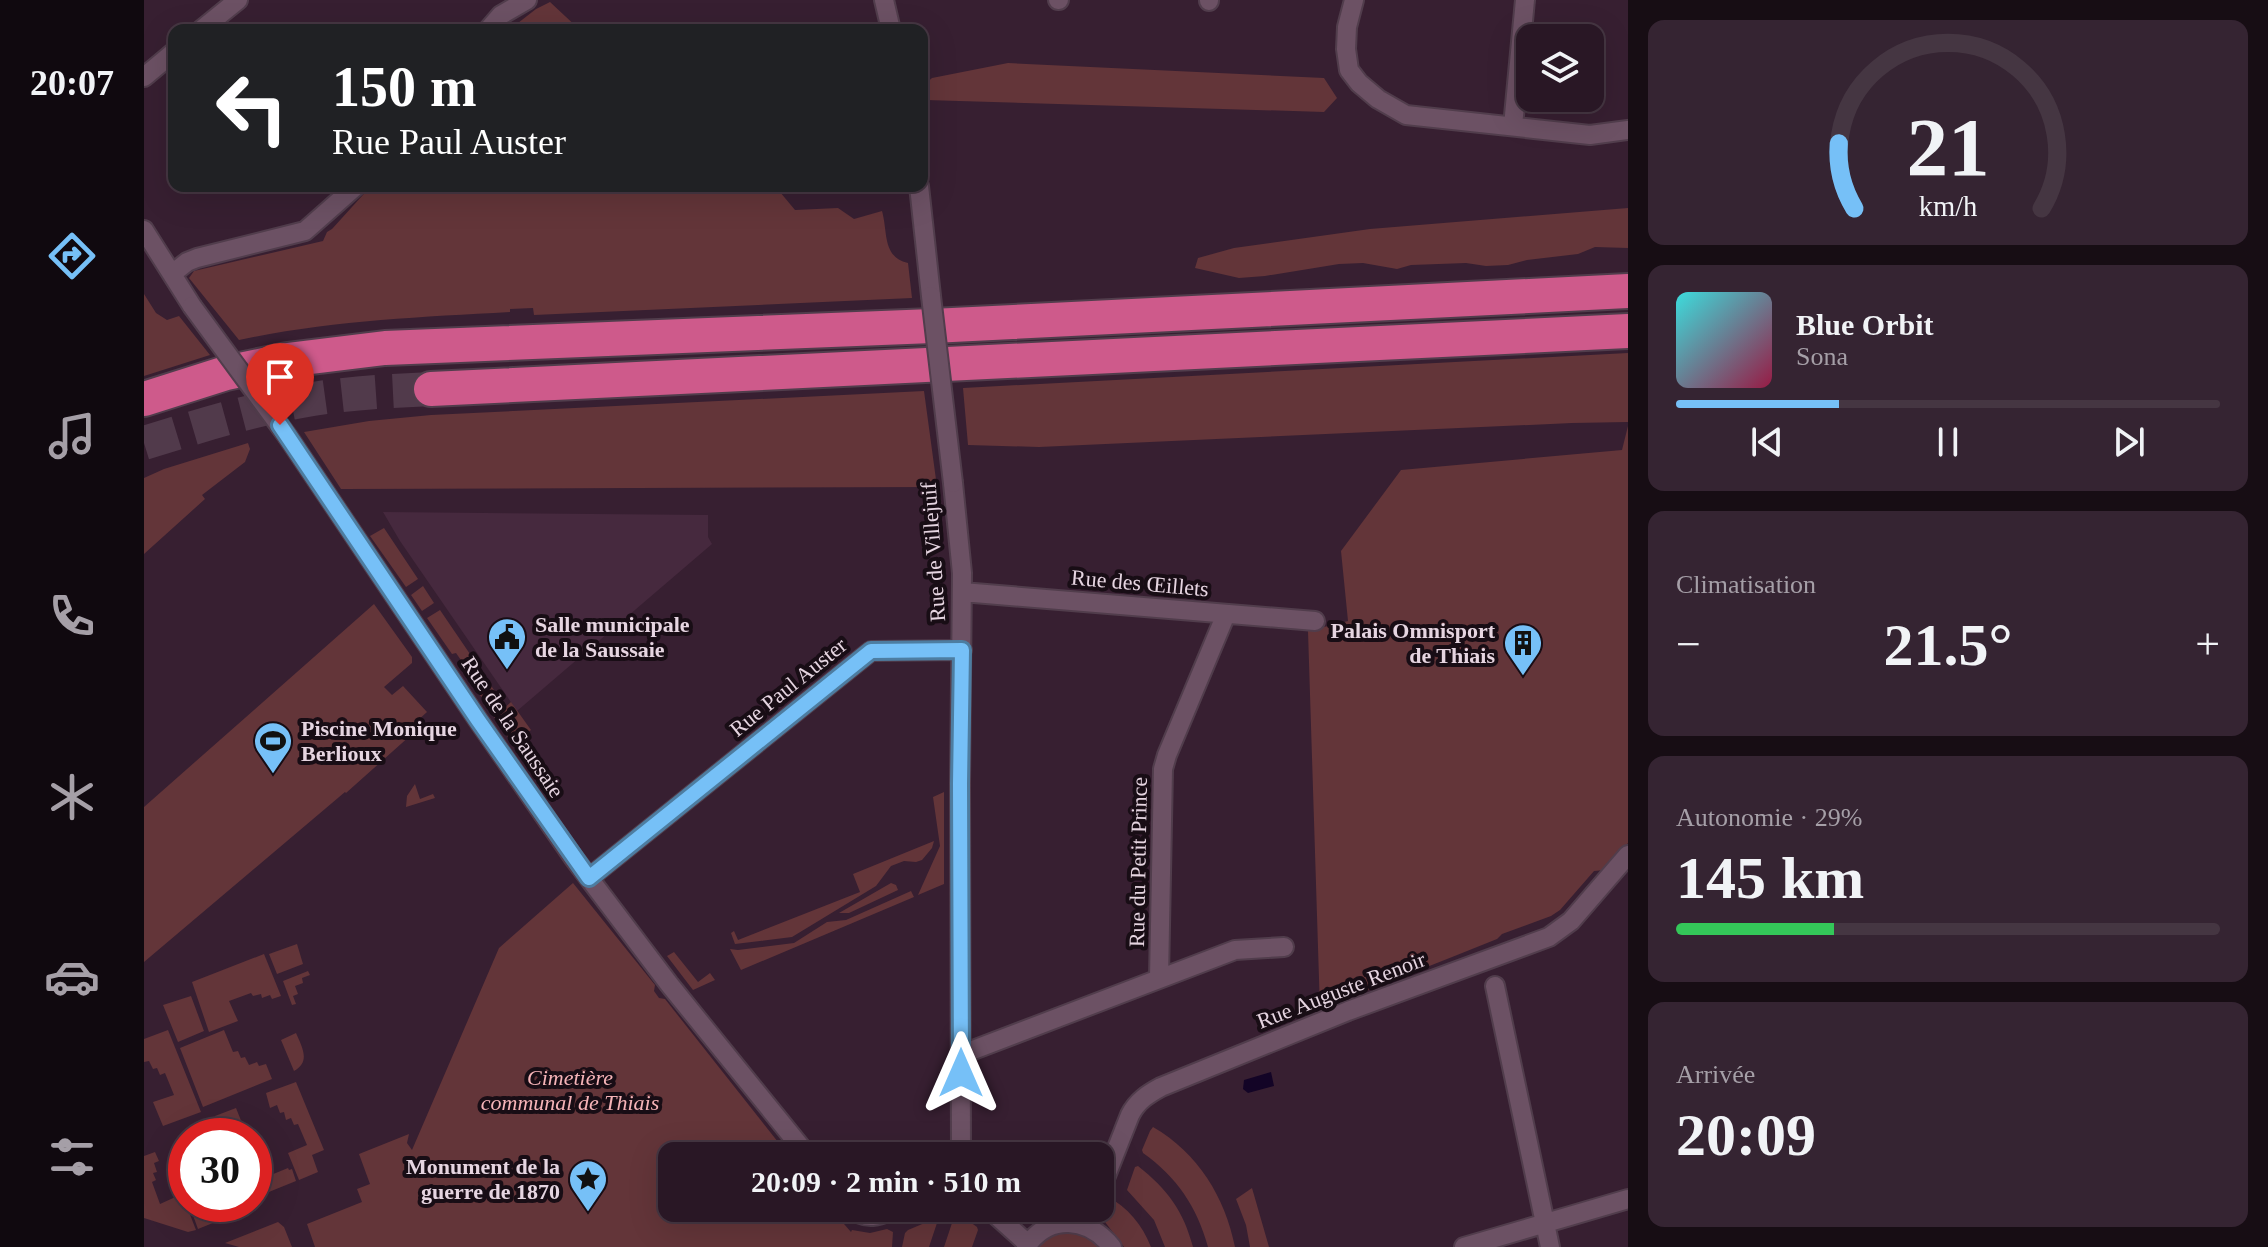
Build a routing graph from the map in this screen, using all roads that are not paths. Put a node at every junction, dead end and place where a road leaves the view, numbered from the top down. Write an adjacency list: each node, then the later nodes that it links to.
1 (238, 0): 6 (street)
2 (527, 0): 7 (street)
3 (884, 0): 8 (street)
4 (1354, 0): 11 (street)
5 (1525, 0): 11 (street)
6 (208, 24)
7 (493, 24)
8 (890, 24)
9 (168, 57): 10 (street)
10 (144, 77)
11 (1513, 126): 12 (street)
12 (1628, 130)
13 (349, 192): 16 (street)
14 (920, 192): 21 (street, Rue de Villejuif, bridge)
15 (144, 230): 16 (street, Rue de la Saussaie)
16 (172, 274): 26 (street, Rue de la Saussaie, bridge)
17 (1628, 291): 20 (highway)
18 (1628, 331): 19 (highway)
19 (431, 389)
20 (144, 399)
21 (962, 592): 22 (street, Rue des Œillets); 24 (street, Rue de Villejuif)
22 (1226, 614): 23 (street, Rue des Œillets); 28 (street, Rue du Petit Prince)
23 (1315, 621)
24 (962, 650): 26 (street, Rue Paul Auster); 30 (street, Rue de Villejuif)
25 (1628, 855): 33 (street, Rue Auguste Renoir)
26 (589, 878): 31 (street, Rue de la Saussaie)
27 (1284, 947): 28 (street)
28 (1159, 978): 30 (street)
29 (1495, 986): 38 (street)
30 (960, 1055): 32 (street, Rue de Villejuif)
31 (797, 1142)
32 (961, 1142)
33 (1114, 1156)
34 (1628, 1199): 38 (street)
35 (1003, 1222): 39 (street)
36 (1073, 1222): 39 (street)
37 (1093, 1222): 40 (street)
38 (1544, 1222): 41 (street); 42 (street)
39 (1027, 1245)
40 (1112, 1247)
41 (1464, 1247)
42 (1550, 1247)

